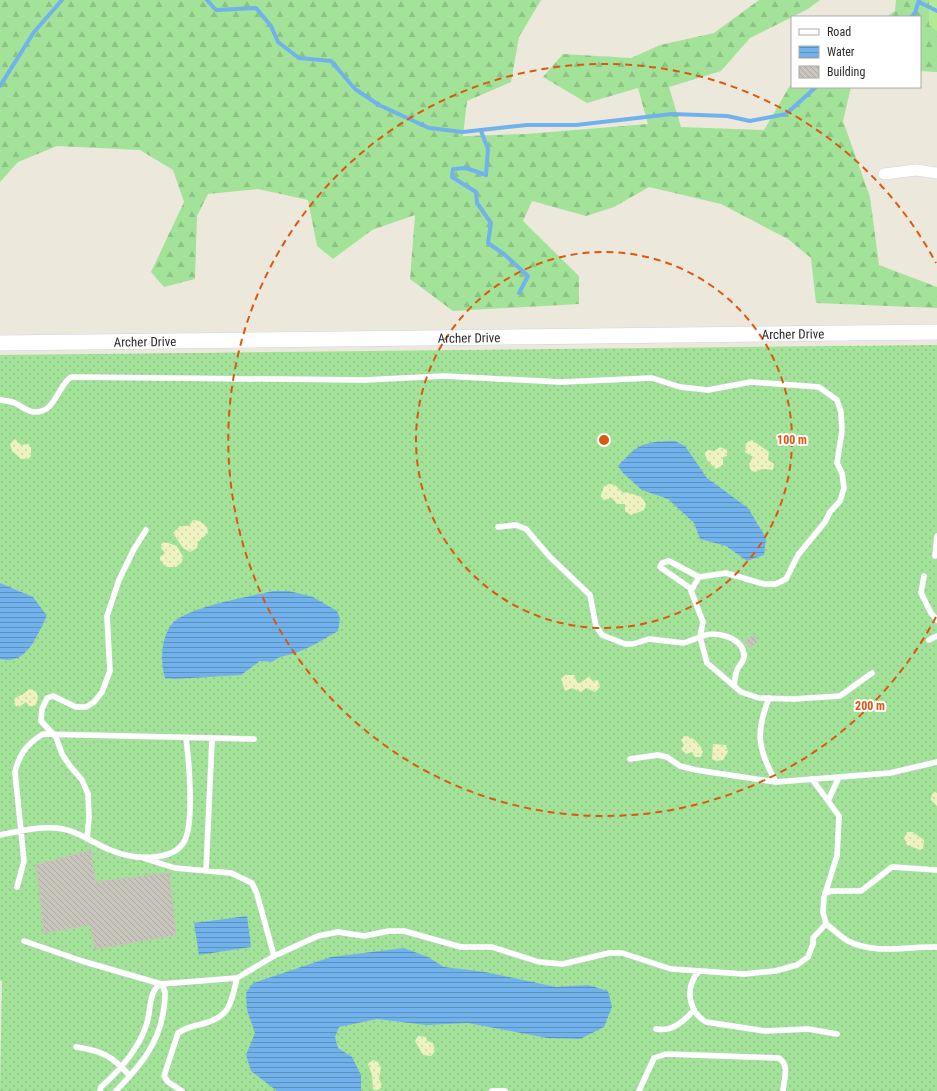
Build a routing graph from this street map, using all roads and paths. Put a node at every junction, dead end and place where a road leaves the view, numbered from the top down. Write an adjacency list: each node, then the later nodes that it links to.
1 (937, 173): 2 (street)
2 (884, 174)
3 (937, 332): 4 (street, Archer Drive)
4 (0, 343)
5 (0, 400): 11 (lane)
6 (498, 527): 15 (lane)
7 (146, 530): 20 (lane)
8 (937, 536): 9 (lane)
9 (935, 556)
10 (924, 576): 13 (lane)
11 (699, 577): 12 (lane); 12 (lane)
12 (691, 591): 15 (lane)
13 (937, 620)
14 (937, 636): 16 (lane)
15 (700, 637): 18 (lane); 18 (lane)
16 (929, 640)
17 (872, 673): 19 (lane)
18 (734, 686): 19 (lane)
19 (770, 698): 28 (lane)
20 (52, 734): 21 (lane); 30 (lane); 32 (lane)
21 (186, 738): 22 (lane); 33 (lane)
22 (212, 740): 23 (lane); 35 (lane)
23 (254, 740)
24 (630, 759): 28 (lane)
25 (937, 762): 26 (lane)
26 (839, 777): 27 (lane); 29 (lane)
27 (812, 779): 28 (lane); 29 (lane)
28 (776, 782)
29 (828, 801): 37 (lane)
30 (21, 831): 31 (lane); 32 (lane); 36 (lane)
31 (0, 835)
32 (87, 839): 33 (lane)
33 (143, 858): 35 (lane)
34 (937, 870): 37 (lane)
35 (206, 871): 41 (lane)
36 (17, 886)
37 (825, 893): 38 (lane)
38 (826, 924): 40 (lane); 42 (lane)
39 (24, 941): 44 (lane)
40 (937, 947)
41 (274, 956): 42 (lane); 43 (lane)
42 (698, 972): 45 (lane)
43 (237, 978): 44 (lane); 53 (lane)
44 (161, 984): 49 (lane); 50 (lane)
45 (693, 1011): 46 (lane); 47 (lane)
46 (656, 1029)
47 (837, 1034)
48 (76, 1047): 49 (lane)
49 (121, 1067): 50 (lane); 51 (lane)
50 (130, 1076): 52 (lane)
51 (100, 1091)
52 (116, 1091)
53 (182, 1091)
54 (492, 1091): 55 (lane)
55 (505, 1091)
56 (640, 1091): 57 (lane)
57 (783, 1091)

